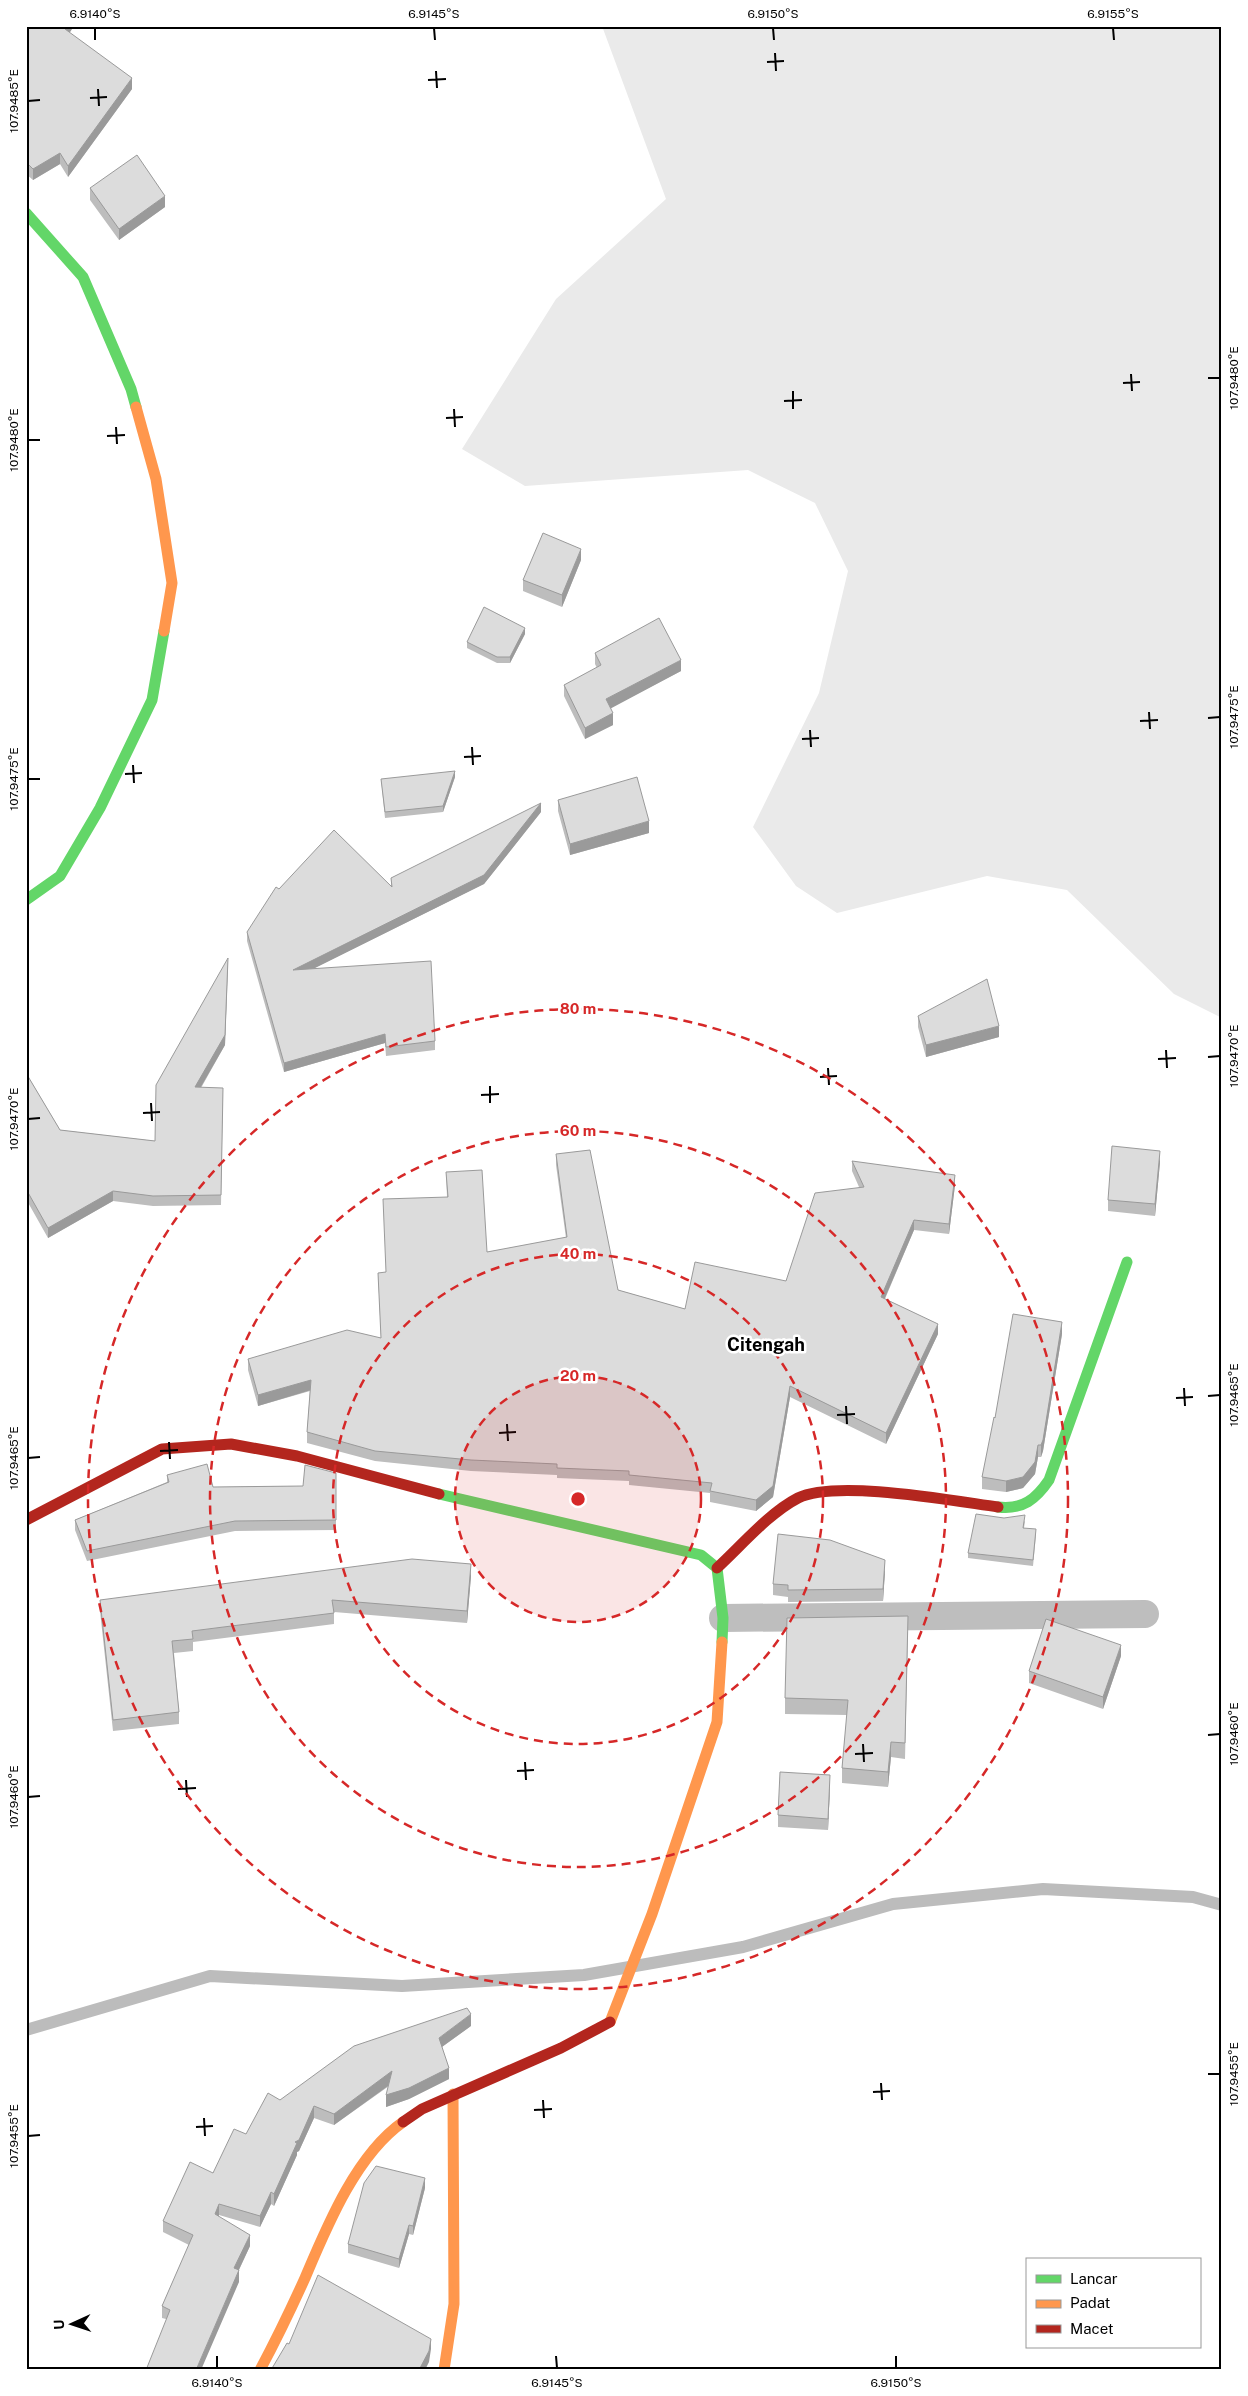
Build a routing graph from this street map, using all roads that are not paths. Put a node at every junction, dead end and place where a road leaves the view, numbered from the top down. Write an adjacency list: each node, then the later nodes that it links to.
1 (26, 213): 2 (street)
2 (26, 900)
3 (1127, 1262): 5 (street)
4 (26, 1520): 5 (street)
5 (717, 1568): 7 (street)
6 (1145, 1614): 7 (street)
7 (723, 1618): 8 (street)
8 (453, 2094): 9 (street); 10 (street)
9 (260, 2370)
10 (444, 2370)

